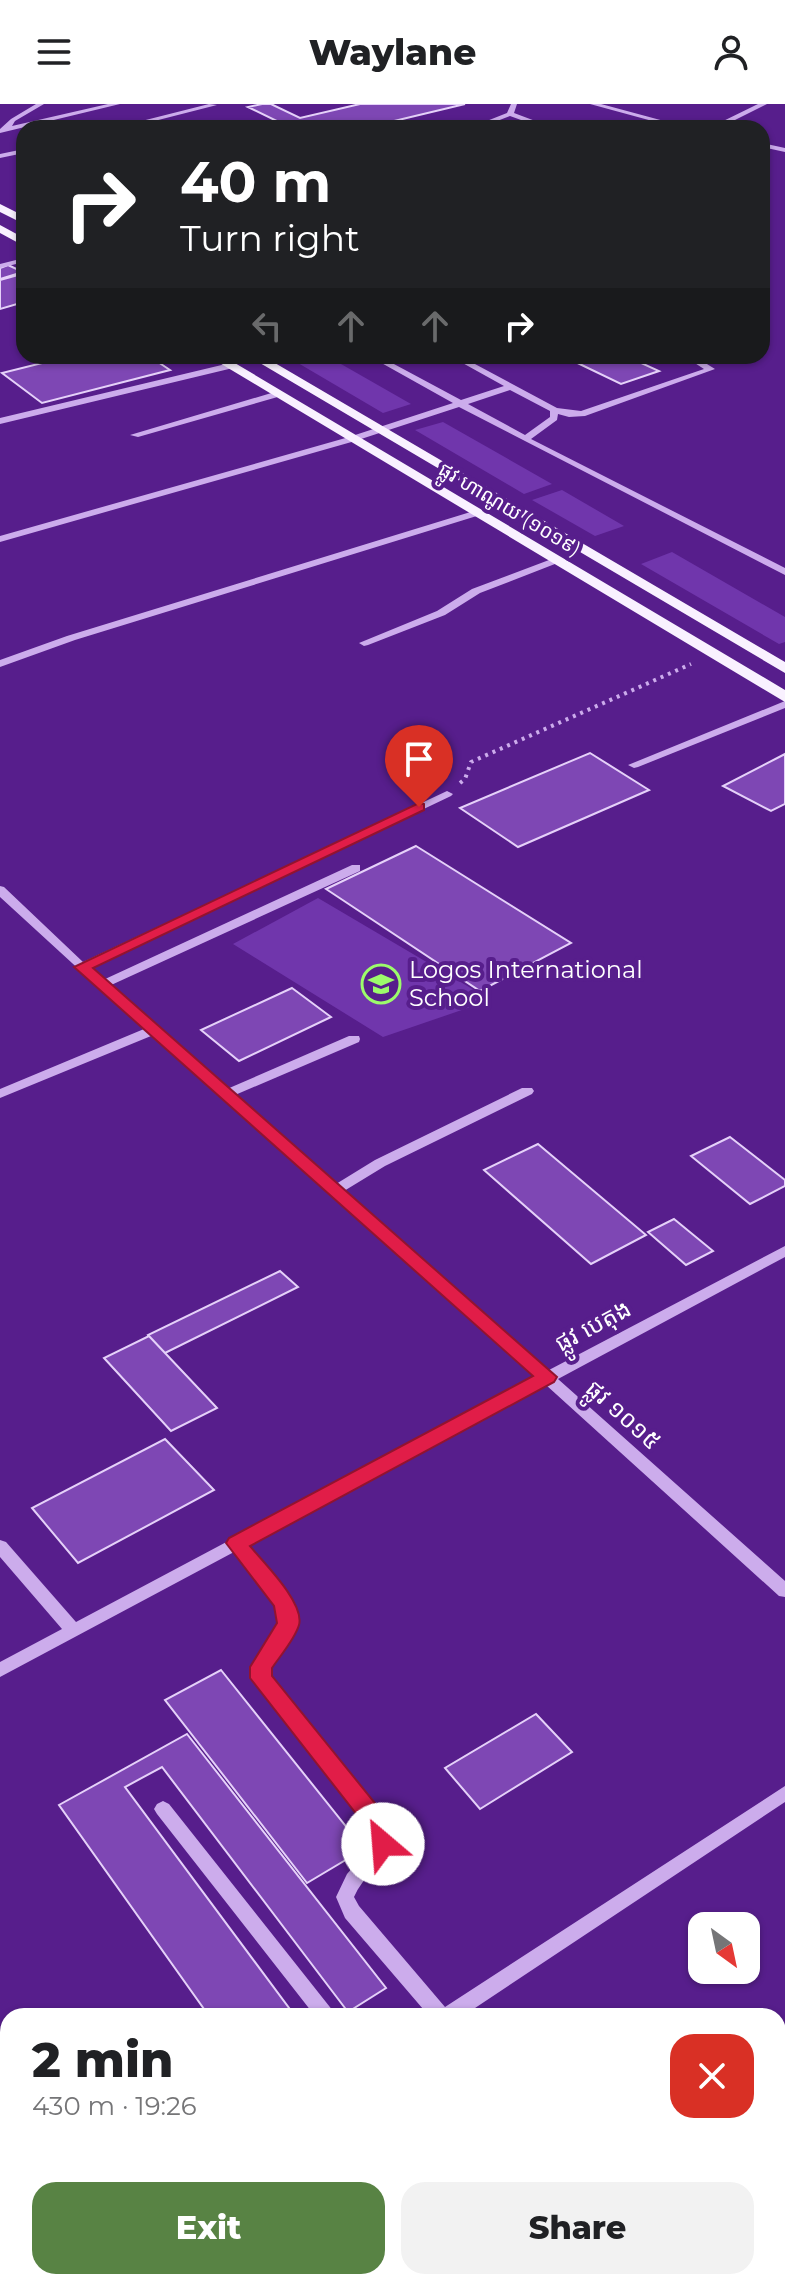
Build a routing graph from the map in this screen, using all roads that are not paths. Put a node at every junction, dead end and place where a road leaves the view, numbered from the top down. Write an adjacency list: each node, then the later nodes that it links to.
1 (41, 104): 14 (street)
2 (117, 104): 8 (street)
3 (514, 104): 7 (street)
4 (593, 104): 12 (street)
5 (764, 104): 13 (street)
6 (214, 105): 9 (street)
7 (510, 114): 10 (street); 11 (street)
8 (47, 120)
9 (151, 120)
10 (494, 120)
11 (527, 120)
12 (655, 120)
13 (730, 120)
14 (3, 130)
15 (227, 364): 20 (main road, ផ្លូវ ហាណូយ (១០១៩))
16 (267, 364): 26 (main road, ផ្លូវ ហាណូយ (១០១៩))
17 (387, 364): 23 (street)
18 (469, 364): 21 (street)
19 (702, 364): 24 (street)
20 (230, 366): 22 (main road, ផ្លូវ ហាណូយ (១០១៩)); 25 (street)
21 (511, 387): 23 (street); 24 (street)
22 (278, 394): 27 (street); 28 (main road, ផ្លូវ ហាណូយ (១០១៩))
23 (456, 404): 26 (street); 29 (street)
24 (554, 410): 29 (street)
25 (0, 421)
26 (377, 429): 28 (street); 36 (main road, ផ្លូវ ហាណូយ (១០១៩))
27 (135, 435)
28 (352, 439): 30 (main road, ផ្លូវ ហាណូយ (១០១៩)); 31 (street)
29 (525, 439): 33 (street)
30 (477, 513): 32 (main road, ផ្លូវ ហាណូយ (១០១៩)); 35 (street)
31 (0, 539)
32 (557, 560): 34 (street); 37 (main road, ផ្លូវ ហាណូយ (១០១៩))
33 (785, 572)
34 (364, 643)
35 (0, 664)
36 (785, 668)
37 (785, 697)
38 (785, 704): 39 (street)
39 (634, 765)
40 (447, 794): 43 (street)
41 (356, 868): 44 (street)
42 (0, 890): 43 (street, ផ្លូវ ១០១៥)
43 (82, 967): 44 (street, ផ្លូវ ១០១៥)
44 (101, 985): 45 (street, ផ្លូវ ១០១៥)
45 (153, 1030): 48 (street); 49 (street, ផ្លូវ ១០១៥)
46 (354, 1039): 49 (street)
47 (527, 1091): 50 (street)
48 (0, 1094)
49 (226, 1094): 50 (street, ផ្លូវ ១០១៥)
50 (335, 1190): 52 (street, ផ្លូវ ១០១៥)
51 (785, 1251): 52 (street, ផ្លូវ បេតុង)
52 (547, 1377): 53 (street, ផ្លូវ បេតុង); 55 (street, ផ្លូវ ១០១៥)
53 (236, 1543): 56 (street, ផ្លូវ បេតុង); 61 (street)
54 (0, 1546): 56 (street)
55 (785, 1591)
56 (74, 1631): 57 (street, ផ្លូវ បេតុង)
57 (0, 1670)
58 (785, 1793): 62 (street)
59 (163, 1809): 60 (street)
60 (321, 2008)
61 (437, 2008)
62 (456, 2008)

